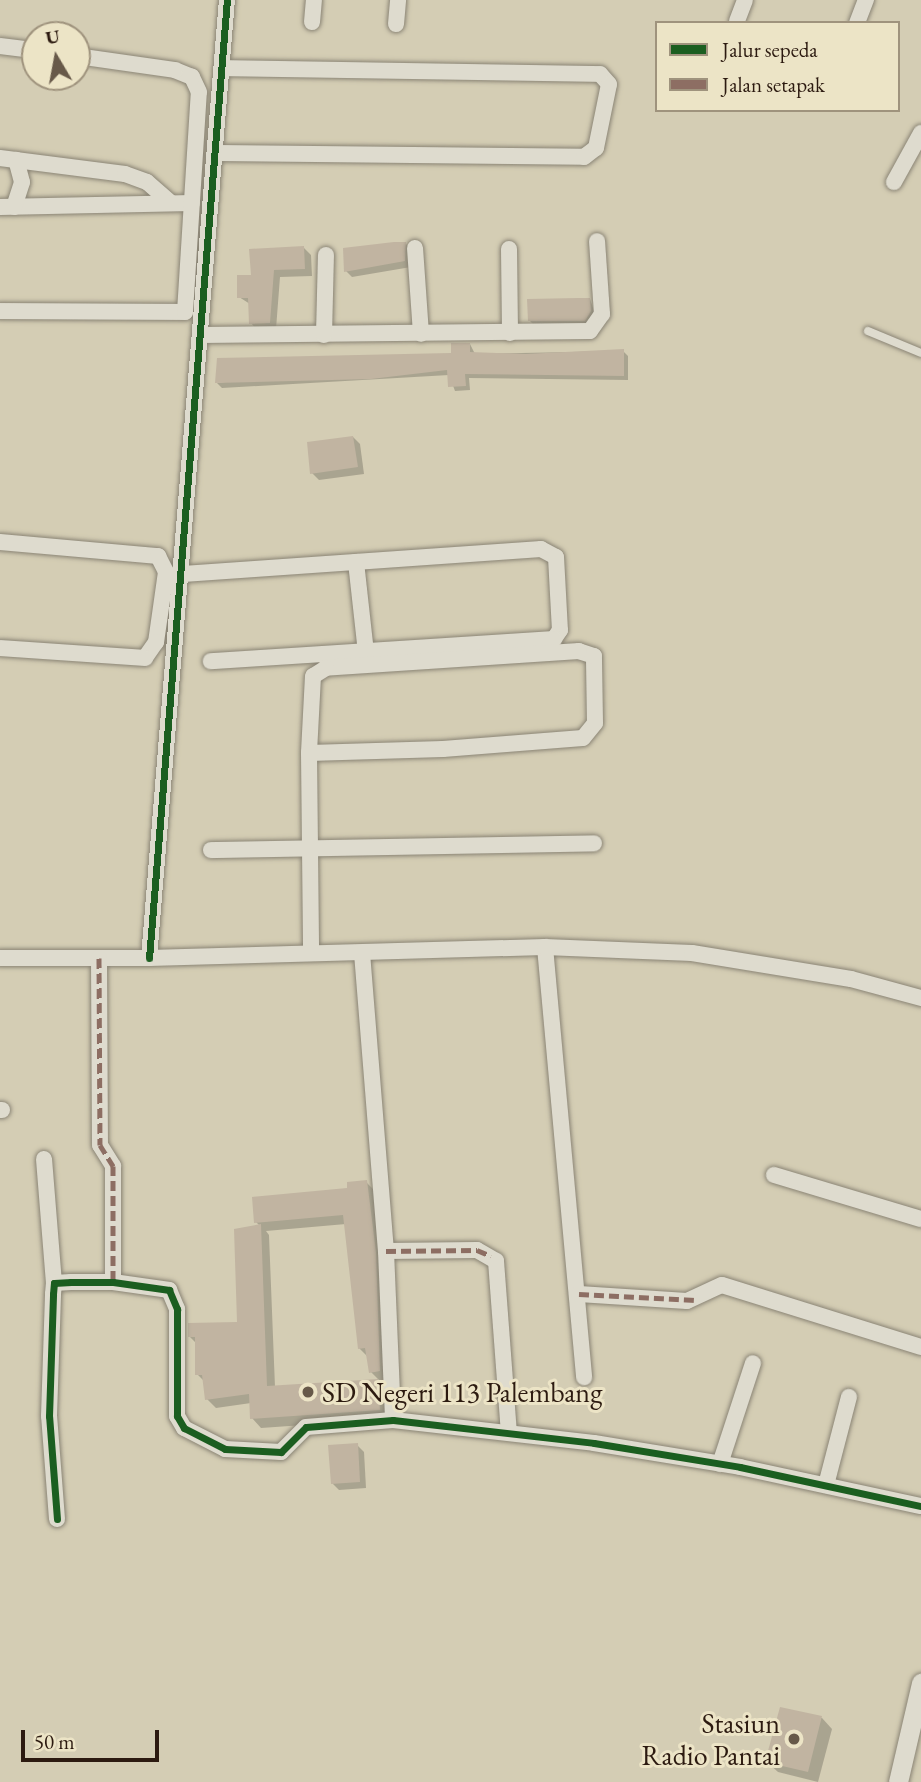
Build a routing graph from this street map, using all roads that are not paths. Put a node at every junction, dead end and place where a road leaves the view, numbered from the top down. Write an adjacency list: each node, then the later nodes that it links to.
1 (227, 0): 13 (street)
2 (314, 0): 8 (street)
3 (398, 0): 9 (street)
4 (745, 0): 6 (street)
5 (866, 0): 7 (street)
6 (737, 21)
7 (858, 21)
8 (312, 22)
9 (396, 24)
10 (0, 46): 11 (street)
11 (21, 48)
12 (91, 58): 19 (street)
13 (224, 68): 15 (street); 15 (street)
14 (921, 133): 17 (street)
15 (217, 153): 29 (street)
16 (8, 159): 18 (street); 20 (street)
17 (894, 182)
18 (170, 202): 19 (street); 20 (street)
19 (192, 203): 25 (street)
20 (7, 207)
21 (597, 241): 27 (street)
22 (415, 248): 28 (street)
23 (509, 249): 27 (street)
24 (326, 256): 30 (street)
25 (0, 311)
26 (868, 331): 31 (lane)
27 (510, 333): 28 (street)
28 (421, 334): 30 (street)
29 (200, 335): 30 (street); 34 (street)
30 (324, 335)
31 (921, 354)
32 (0, 542): 35 (street)
33 (356, 562): 34 (street); 36 (street); 36 (street)
34 (183, 574): 47 (street)
35 (0, 648)
36 (366, 653): 37 (street)
37 (211, 661)
38 (309, 753): 38 (street); 41 (street)
39 (594, 843): 41 (street)
40 (211, 850): 41 (street)
41 (310, 852): 43 (street)
42 (545, 947): 44 (street); 48 (street); 55 (street)
43 (311, 953): 44 (street); 47 (street)
44 (362, 953): 52 (street)
45 (0, 958): 46 (street)
46 (99, 958): 47 (street); 53 (street)
47 (149, 958)
48 (921, 998)
49 (44, 1158): 54 (street)
50 (774, 1175): 51 (street)
51 (921, 1219)
52 (386, 1251): 60 (street); 61 (street)
53 (113, 1282): 54 (street); 60 (street)
54 (54, 1283): 65 (street)
55 (579, 1294): 56 (street); 58 (street)
56 (921, 1347)
57 (753, 1363): 62 (street)
58 (584, 1377)
59 (849, 1397): 63 (street)
60 (393, 1420): 61 (street)
61 (509, 1432): 62 (street)
62 (720, 1464): 63 (street)
63 (826, 1485): 64 (street)
64 (921, 1506)
65 (57, 1519)
66 (920, 1690): 67 (street)
67 (898, 1782)

